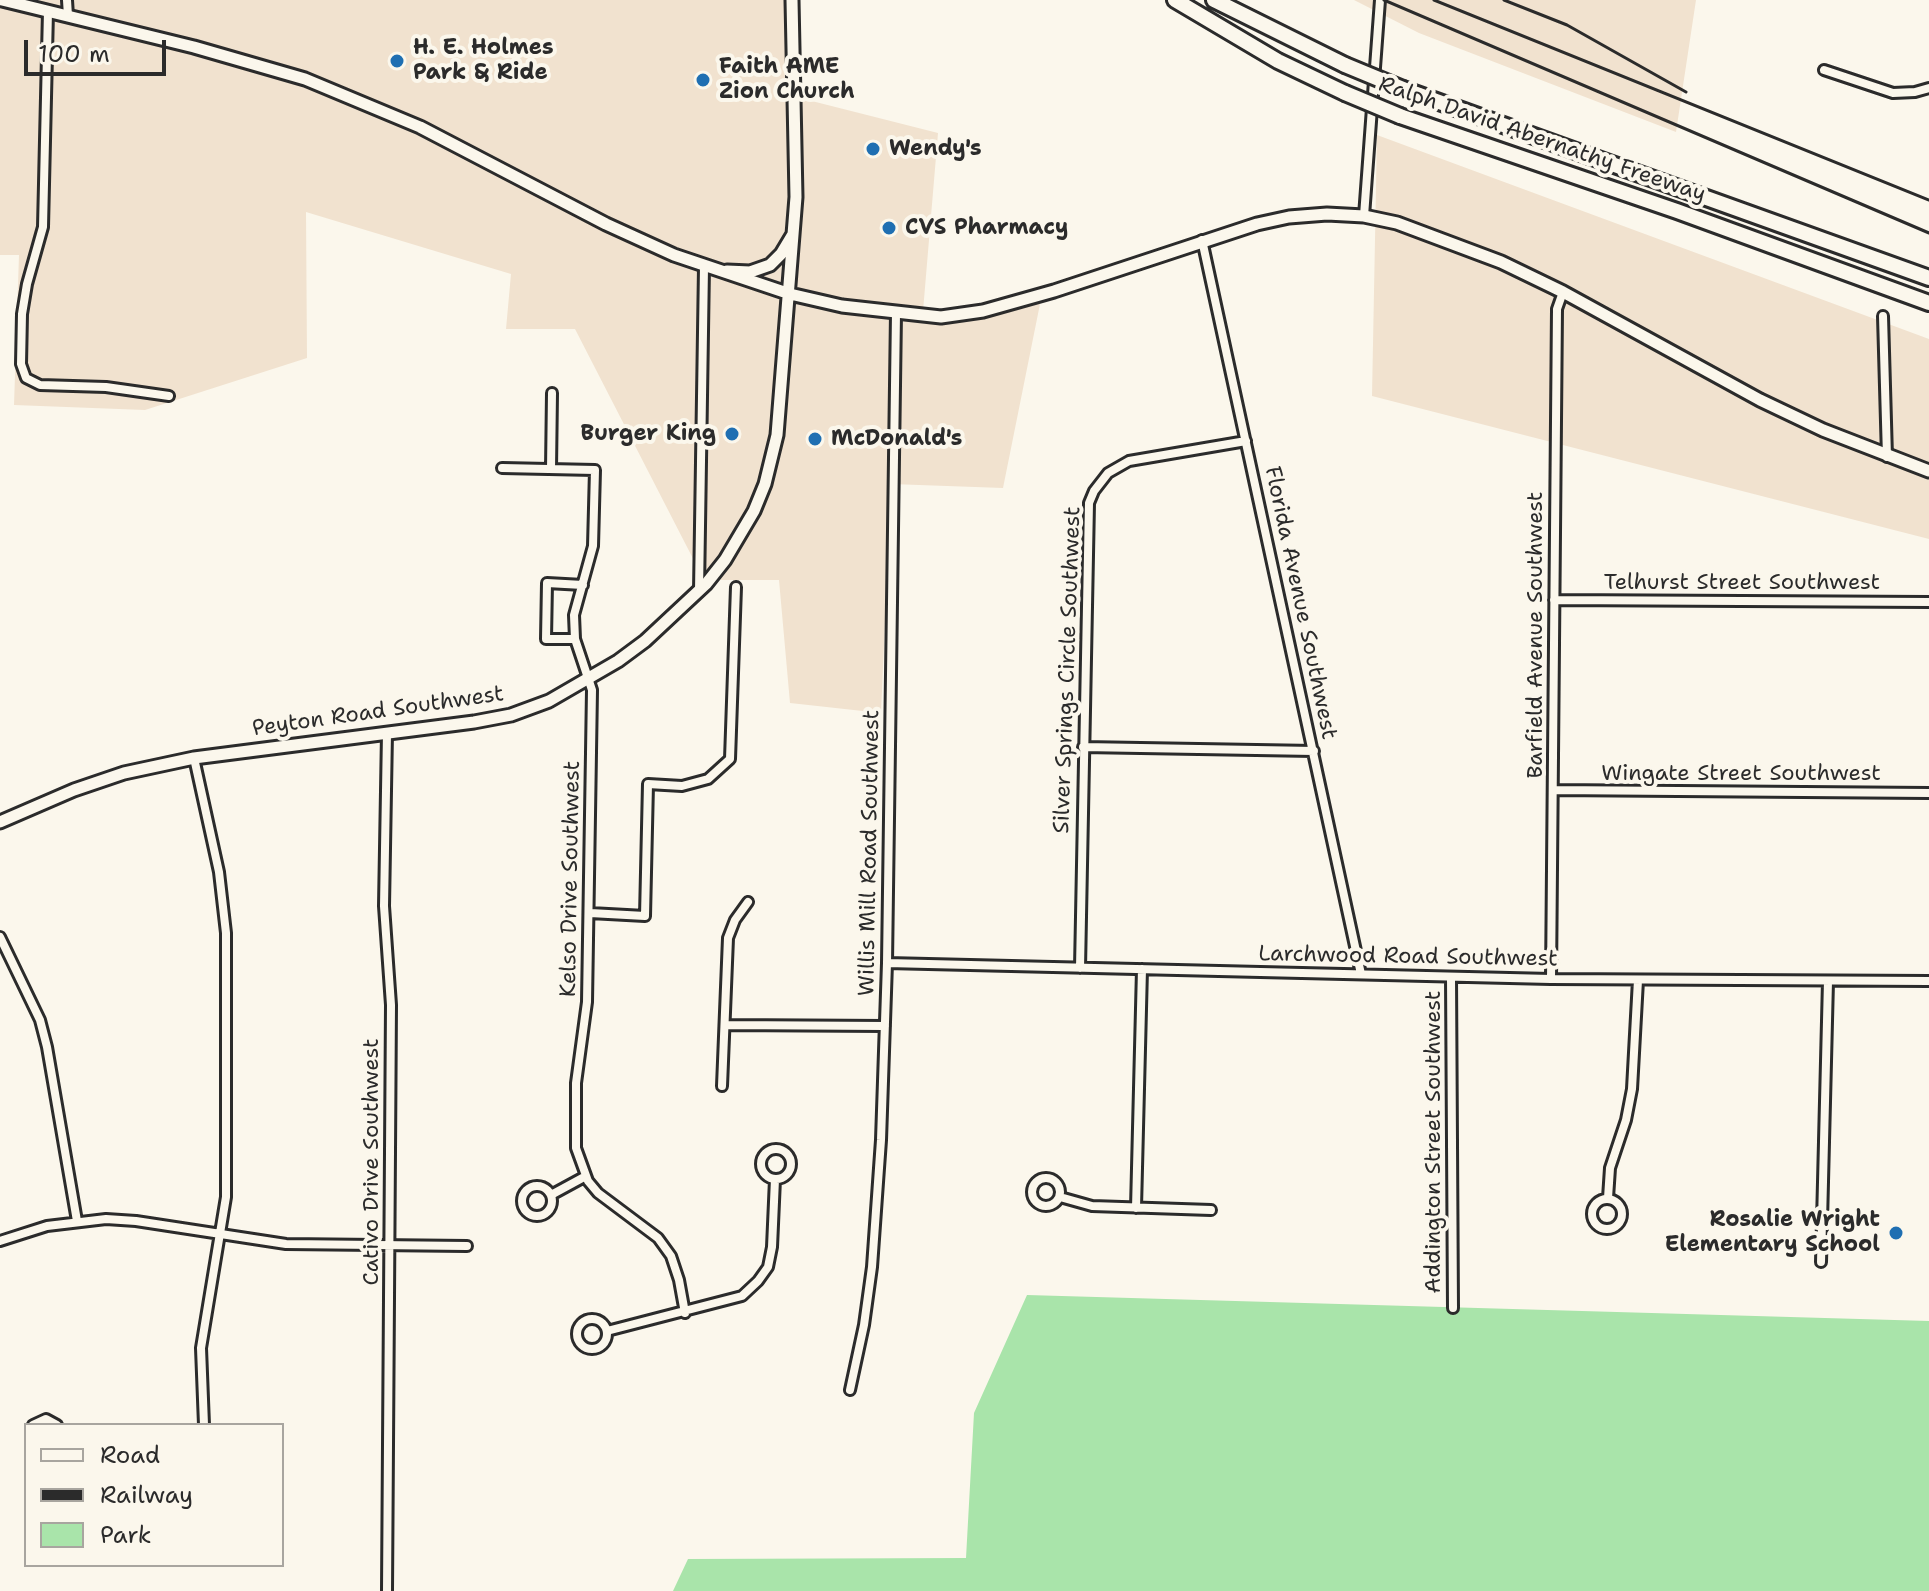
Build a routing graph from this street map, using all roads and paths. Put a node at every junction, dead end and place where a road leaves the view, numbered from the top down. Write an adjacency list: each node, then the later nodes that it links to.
1 (2, 0): 7 (main road)
2 (67, 0): 8 (street)
3 (792, 0): 12 (main road, Peyton Road Southwest)
4 (1175, 0): 18 (highway, Ralph David Abernathy Freeway, bridge)
5 (1214, 0): 15 (highway, Ralph David Abernathy Freeway, bridge)
6 (1380, 0): 11 (street)
7 (48, 11): 8 (main road); 22 (street)
8 (68, 16): 14 (main road)
9 (1824, 70): 10 (street)
10 (1929, 88)
11 (1364, 216): 13 (main road); 16 (main road)
12 (795, 230): 14 (main road); 17 (main road, Peyton Road Southwest)
13 (1202, 240): 19 (main road); 23 (street, Florida Avenue Southwest)
14 (710, 269): 17 (main road); 30 (street)
15 (1929, 278)
16 (1563, 292): 24 (main road); 31 (street, Barfield Avenue Southwest)
17 (790, 294): 19 (main road); 30 (main road, Peyton Road Southwest)
18 (1929, 303)
19 (896, 313): 45 (street, Willis Mill Road Southwest)
20 (1883, 316): 24 (street)
21 (552, 393): 26 (street)
22 (169, 396)
23 (1246, 441): 36 (street, Silver Springs Circle Southwest); 37 (street, Florida Avenue Southwest)
24 (1887, 457): 27 (main road)
25 (502, 468): 26 (street)
26 (551, 469): 28 (street)
27 (1929, 471)
28 (583, 585): 33 (street); 33 (street)
29 (736, 587): 43 (street)
30 (699, 591): 34 (main road, Peyton Road Southwest)
31 (1554, 600): 32 (street, Telhurst Street Southwest); 39 (street, Barfield Avenue Southwest)
32 (1929, 602)
33 (575, 639): 34 (street, Kelso Drive Southwest)
34 (589, 676): 35 (main road, Peyton Road Southwest); 43 (street, Kelso Drive Southwest)
35 (387, 733): 38 (main road, Peyton Road Southwest); 67 (street, Cativo Drive Southwest)
36 (1083, 747): 37 (street); 46 (street, Silver Springs Circle Southwest)
37 (1314, 751): 48 (street, Florida Avenue Southwest)
38 (194, 758): 41 (main road, Peyton Road Southwest); 65 (street)
39 (1553, 790): 40 (street, Wingate Street Southwest); 50 (street, Barfield Avenue Southwest)
40 (1929, 793)
41 (0, 822)
42 (748, 902): 55 (street)
43 (590, 913): 57 (street, Kelso Drive Southwest)
44 (0, 937): 64 (street)
45 (887, 963): 46 (street, Larchwood Road Southwest); 54 (street, Willis Mill Road Southwest)
46 (1080, 968): 47 (street, Larchwood Road Southwest)
47 (1142, 969): 48 (street, Larchwood Road Southwest); 62 (street)
48 (1361, 974): 49 (street, Larchwood Road Southwest)
49 (1451, 977): 50 (street, Larchwood Road Southwest); 70 (street, Addington Street Southwest)
50 (1551, 979): 51 (street, Larchwood Road Southwest)
51 (1638, 980): 52 (street, Larchwood Road Southwest); 61 (street)
52 (1828, 981): 53 (street, Larchwood Road Southwest); 69 (street)
53 (1929, 981)
54 (885, 1026): 55 (street); 73 (street, Willis Mill Road Southwest)
55 (725, 1029): 56 (street)
56 (722, 1086)
57 (586, 1176): 59 (street); 71 (street)
58 (775, 1179): 71 (street)
59 (551, 1195)
60 (1060, 1197): 62 (street)
61 (1608, 1198)
62 (1136, 1208): 63 (street)
63 (1211, 1210)
64 (77, 1221): 65 (street); 66 (street)
65 (221, 1234): 67 (street); 74 (street)
66 (0, 1241)
67 (390, 1246): 68 (street); 75 (street, Cativo Drive Southwest)
68 (467, 1246)
69 (1821, 1262)
70 (1453, 1308)
71 (685, 1313): 72 (street)
72 (607, 1331)
73 (850, 1390)
74 (204, 1423)
75 (387, 1591)

